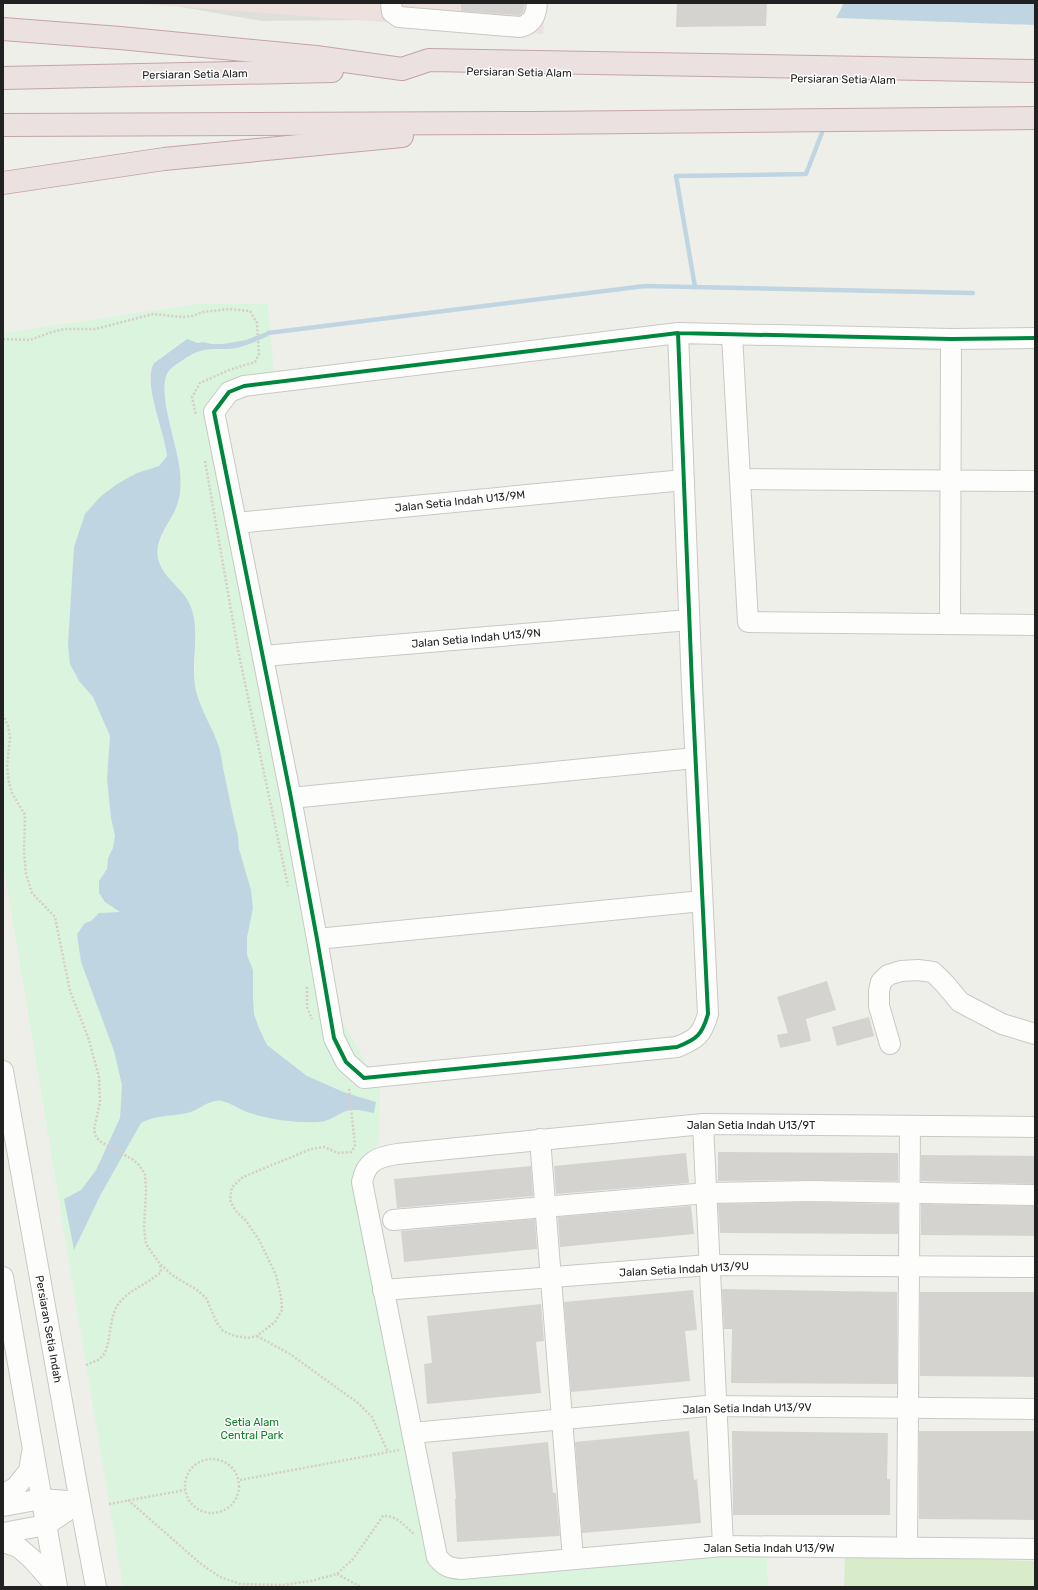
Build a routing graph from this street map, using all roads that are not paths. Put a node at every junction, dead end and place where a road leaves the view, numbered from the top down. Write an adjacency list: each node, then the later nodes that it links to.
1 (391, 3): 2 (street)
2 (537, 3)
3 (9, 29): 4 (highway)
4 (402, 70): 5 (highway); 6 (highway, Persiaran Setia Alam); 7 (highway, Persiaran Setia Alam)
5 (1035, 71)
6 (3, 78)
7 (1035, 82)
8 (1035, 118): 9 (highway)
9 (536, 123): 10 (highway); 11 (highway)
10 (3, 124)
11 (3, 183)
12 (678, 333): 13 (street); 17 (street); 20 (street)
13 (732, 334): 15 (street); 16 (street)
14 (1035, 338): 15 (street)
15 (951, 340): 18 (street)
16 (741, 479): 18 (street); 22 (street)
17 (684, 480): 20 (street, Jalan Setia Indah U13/9M); 21 (street)
18 (951, 481): 19 (street); 22 (street)
19 (1035, 481)
20 (236, 523): 24 (street)
21 (689, 620): 24 (street, Jalan Setia Indah U13/9N); 25 (street)
22 (950, 624): 23 (street)
23 (1035, 625)
24 (263, 656): 26 (street)
25 (695, 758): 26 (street); 27 (street)
26 (291, 798): 28 (street)
27 (702, 901): 28 (street); 28 (street)
28 (317, 939)
29 (1035, 1034): 30 (street)
30 (890, 1044)
31 (3, 1071): 55 (street, Persiaran Setia Indah)
32 (703, 1124): 33 (street, Jalan Setia Indah U13/9T); 35 (street, Jalan Setia Indah U13/9T); 36 (street)
33 (910, 1126): 34 (street, Jalan Setia Indah U13/9T); 37 (street)
34 (1035, 1127)
35 (540, 1139): 39 (street); 46 (street, Jalan Setia Indah U13/9T)
36 (707, 1192): 37 (street); 39 (street); 41 (street)
37 (910, 1193): 38 (street); 42 (street)
38 (1035, 1196)
39 (545, 1207): 40 (street); 45 (street)
40 (393, 1220)
41 (709, 1265): 42 (street, Jalan Setia Indah U13/9U); 45 (street, Jalan Setia Indah U13/9U); 47 (street)
42 (909, 1266): 43 (street, Jalan Setia Indah U13/9U); 48 (street)
43 (1035, 1267)
44 (3, 1277): 52 (street)
45 (551, 1277): 46 (street, Jalan Setia Indah U13/9U); 50 (street)
46 (382, 1290): 51 (street, Jalan Setia Indah U13/9T)
47 (716, 1406): 48 (street, Jalan Setia Indah U13/9V); 50 (street, Jalan Setia Indah U13/9V); 60 (street)
48 (908, 1408): 49 (street, Jalan Setia Indah U13/9V); 61 (street)
49 (1035, 1409)
50 (562, 1419): 51 (street, Jalan Setia Indah U13/9V); 64 (street)
51 (413, 1440): 63 (street, Jalan Setia Indah U13/9T)
52 (33, 1451): 53 (street); 54 (street)
53 (3, 1495)
54 (41, 1499): 55 (street); 56 (street); 57 (street)
55 (80, 1502): 57 (street); 66 (street, Persiaran Setia Indah)
56 (3, 1506)
57 (46, 1525): 58 (street); 65 (street)
58 (3, 1533)
59 (3, 1542): 65 (street)
60 (723, 1546): 61 (street, Jalan Setia Indah U13/9W); 64 (street, Jalan Setia Indah U13/9W)
61 (907, 1548): 62 (street, Jalan Setia Indah U13/9W)
62 (1035, 1549)
63 (437, 1557): 64 (street, Jalan Setia Indah U13/9W)
64 (573, 1559)
65 (56, 1587)
66 (96, 1587)

